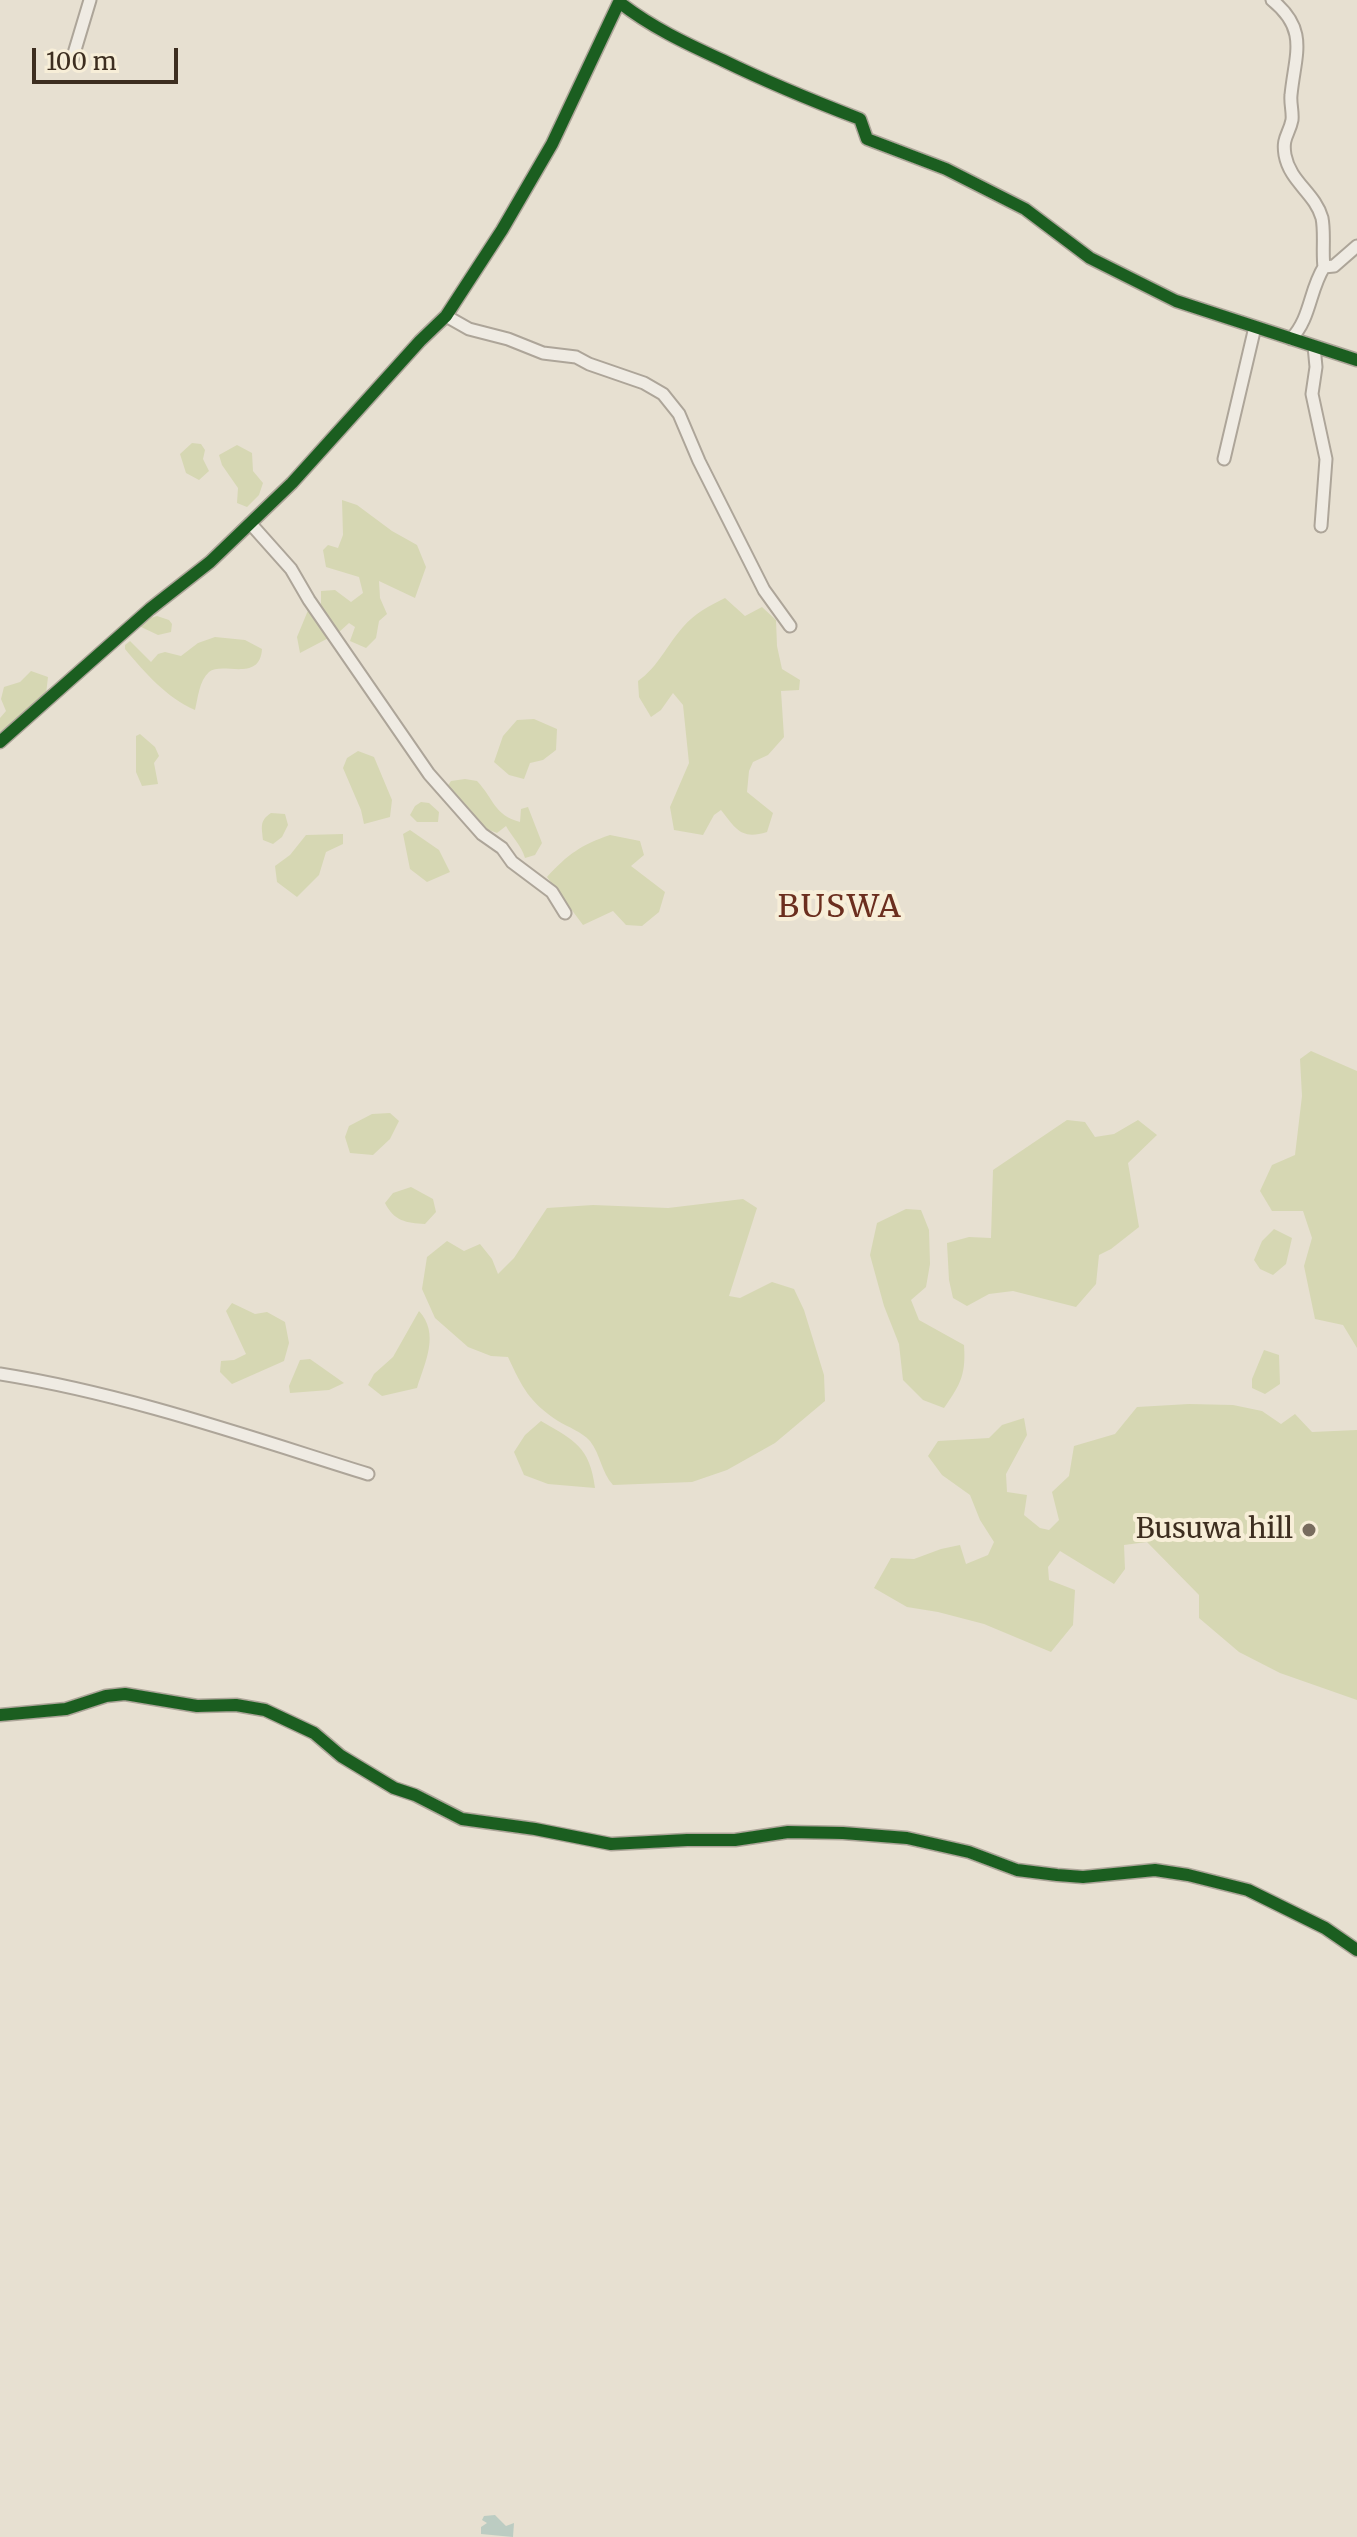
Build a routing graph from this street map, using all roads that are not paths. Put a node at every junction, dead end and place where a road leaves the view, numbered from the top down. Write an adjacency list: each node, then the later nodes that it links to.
1 (90, 0): 4 (street)
2 (1272, 0): 6 (street)
3 (619, 1): 7 (street); 8 (street)
4 (72, 60)
5 (1357, 246): 6 (street)
6 (1324, 267): 9 (street)
7 (446, 316): 13 (street); 15 (street)
8 (1255, 327): 9 (street); 12 (street)
9 (1291, 339): 10 (street)
10 (1314, 346): 11 (street); 14 (street)
11 (1357, 360)
12 (1224, 459)
13 (250, 523): 16 (street); 17 (street)
14 (1321, 526)
15 (790, 626)
16 (0, 742)
17 (565, 913)
18 (0, 1374): 19 (street)
19 (368, 1474)
20 (0, 1715): 21 (street)
21 (1357, 1950)

